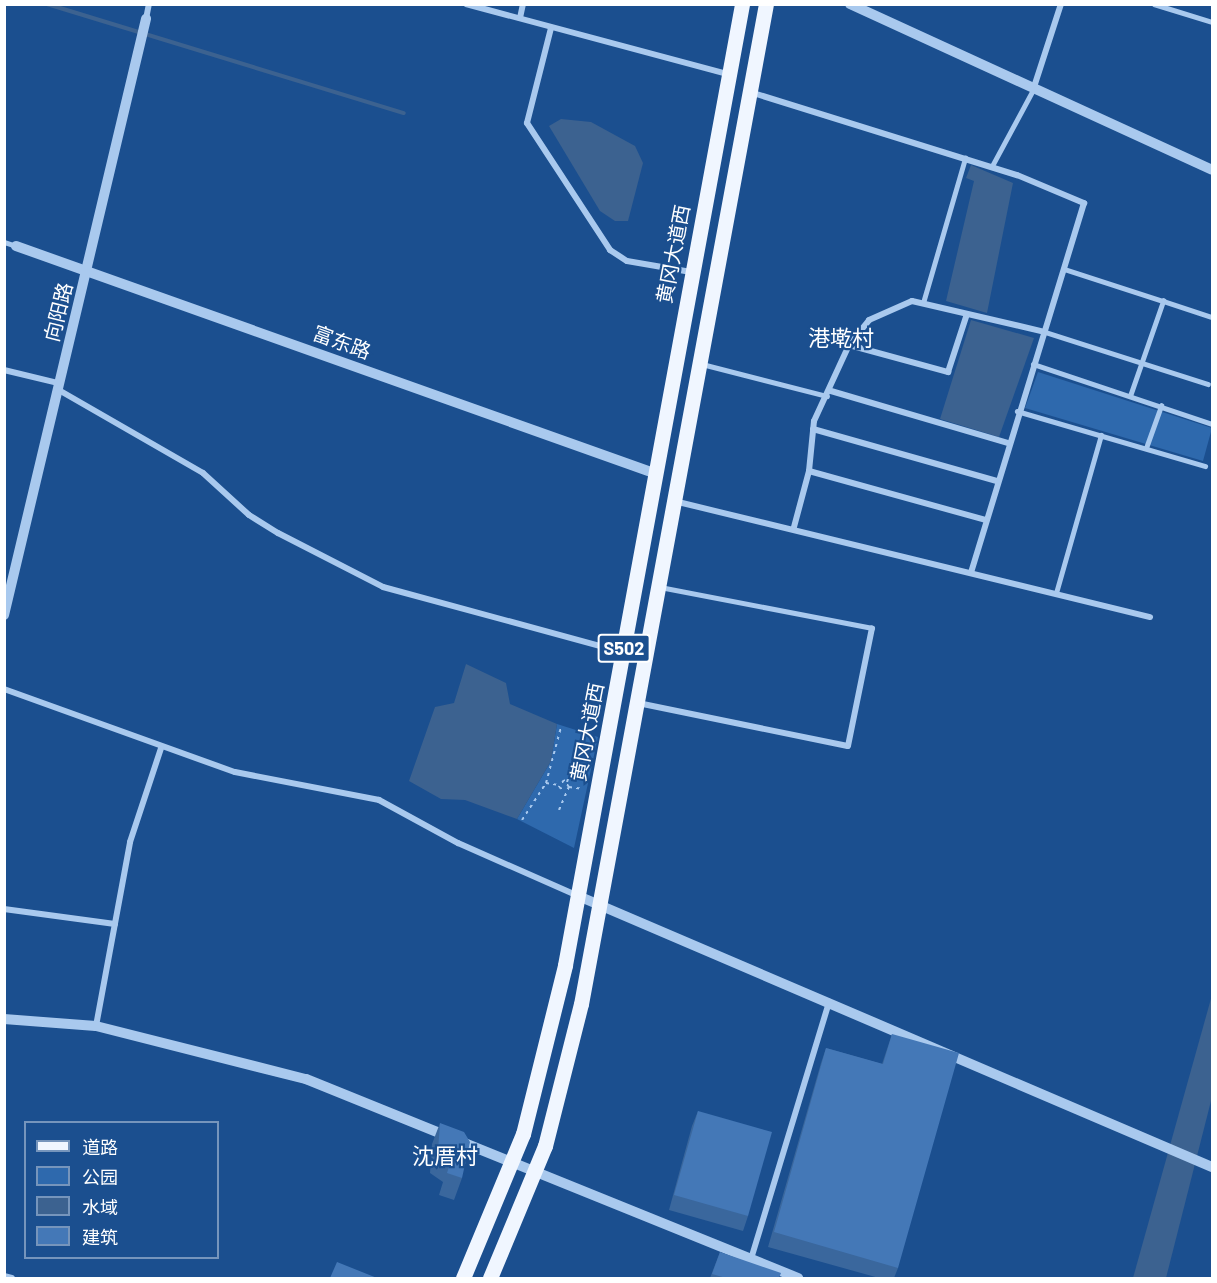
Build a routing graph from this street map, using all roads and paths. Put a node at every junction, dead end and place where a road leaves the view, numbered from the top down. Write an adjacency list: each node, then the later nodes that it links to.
1 (149, 4): 10 (street)
2 (466, 4): 9 (street)
3 (523, 4): 9 (street)
4 (742, 4): 13 (main road, 黄冈大道西 / S502)
5 (766, 4): 15 (main road, S502)
6 (850, 4): 14 (street)
7 (1061, 4): 14 (street)
8 (1154, 4): 11 (lane)
9 (520, 18): 12 (street)
10 (146, 19): 22 (street, 向阳路)
11 (1212, 22)
12 (551, 28): 13 (street); 23 (street)
13 (729, 74): 23 (main road, 黄冈大道西 / S502)
14 (1034, 87): 17 (lane); 18 (street)
15 (750, 92): 16 (street); 30 (main road, S502)
16 (965, 158): 17 (street); 25 (lane)
17 (992, 166): 21 (street)
18 (1212, 170)
19 (4, 242): 20 (lane)
20 (16, 246): 22 (street, 富东路)
21 (1064, 269): 24 (lane); 28 (street)
22 (87, 270): 34 (street, 向阳路); 46 (street, 富东路)
23 (691, 272): 46 (main road, 黄冈大道西 / S502)
24 (1163, 301): 27 (lane); 36 (lane)
25 (923, 303): 26 (street); 29 (street)
26 (967, 314): 28 (street); 29 (street)
27 (1212, 317)
28 (1045, 332): 31 (street); 33 (lane)
29 (849, 345): 35 (street)
30 (699, 364): 35 (lane); 48 (main road, S502)
31 (1033, 364): 36 (lane); 38 (street)
32 (4, 370): 34 (street)
33 (1209, 384)
34 (58, 386): 54 (street, 向阳路); 57 (street)
35 (830, 393): 40 (street); 42 (street)
36 (1130, 396): 37 (lane)
37 (1161, 406): 39 (lane); 43 (lane)
38 (1017, 411): 41 (lane); 42 (street)
39 (1212, 424)
40 (813, 429): 45 (street); 47 (street)
41 (1101, 435): 43 (lane); 53 (lane)
42 (1008, 442): 47 (street)
43 (1146, 448): 44 (lane)
44 (1205, 466)
45 (809, 471): 49 (street); 50 (street)
46 (654, 473): 57 (main road, 黄冈大道西 / S502)
47 (997, 481): 49 (street)
48 (673, 501): 50 (street); 52 (main road, S502)
49 (986, 520): 51 (street)
50 (794, 527): 51 (street)
51 (971, 572): 53 (street)
52 (658, 586): 56 (lane); 59 (main road, S502)
53 (1056, 593): 55 (street)
54 (4, 615)
55 (1150, 617)
56 (872, 627): 59 (street)
57 (624, 652): 71 (main road, 黄冈大道西 / S502)
58 (4, 689): 61 (street)
59 (638, 703): 72 (main road, S502)
60 (561, 727): 64 (path)
61 (161, 748): 71 (street); 74 (street)
62 (573, 763): 63 (path)
63 (567, 782): 65 (path); 66 (path)
64 (546, 783): 65 (path); 70 (path)
65 (559, 785): 68 (path)
66 (569, 787): 67 (path); 68 (path)
67 (588, 790)
68 (564, 791): 69 (path)
69 (559, 810)
70 (522, 820)
71 (576, 895): 72 (street); 78 (main road, 黄冈大道西 / S502)
72 (601, 906): 75 (street); 80 (main road, S502)
73 (4, 909): 74 (street)
74 (115, 924): 77 (street)
75 (829, 1002): 79 (street); 81 (street)
76 (4, 1018): 77 (street)
77 (96, 1026): 78 (street)
78 (512, 1163): 80 (street); 84 (main road, 黄冈大道西 / S502)
79 (1212, 1167)
80 (535, 1173): 81 (street); 85 (main road, S502)
81 (751, 1259): 86 (street)
82 (4, 1276): 83 (street)
83 (12, 1278)
84 (463, 1278)
85 (490, 1278)
86 (798, 1278)

